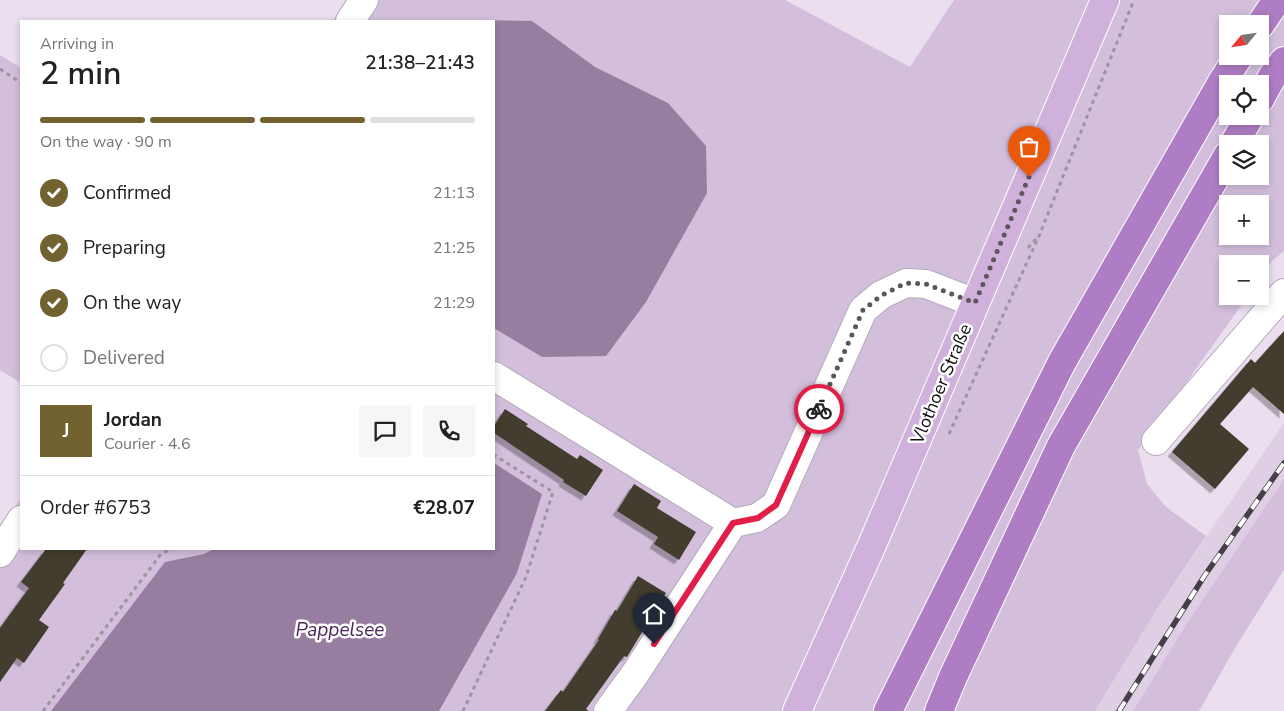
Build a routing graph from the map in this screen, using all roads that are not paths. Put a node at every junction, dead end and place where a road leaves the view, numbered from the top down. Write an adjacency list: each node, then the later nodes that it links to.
1 (364, 0): 5 (street)
2 (1104, 0): 11 (main road, Vlothoer Straße)
3 (1277, 0): 4 (highway)
4 (1267, 15)
5 (351, 20)
6 (1284, 60): 8 (highway)
7 (1233, 65): 19 (highway)
8 (1269, 82)
9 (1219, 171): 20 (highway)
10 (1284, 293): 13 (street)
11 (975, 303): 15 (street); 18 (main road, Vlothoer Straße)
12 (495, 377): 15 (street)
13 (1156, 441)
14 (20, 522): 16 (street)
15 (733, 523): 17 (street)
16 (0, 553)
17 (608, 711)
18 (797, 711)
19 (888, 711)
20 (939, 711)

